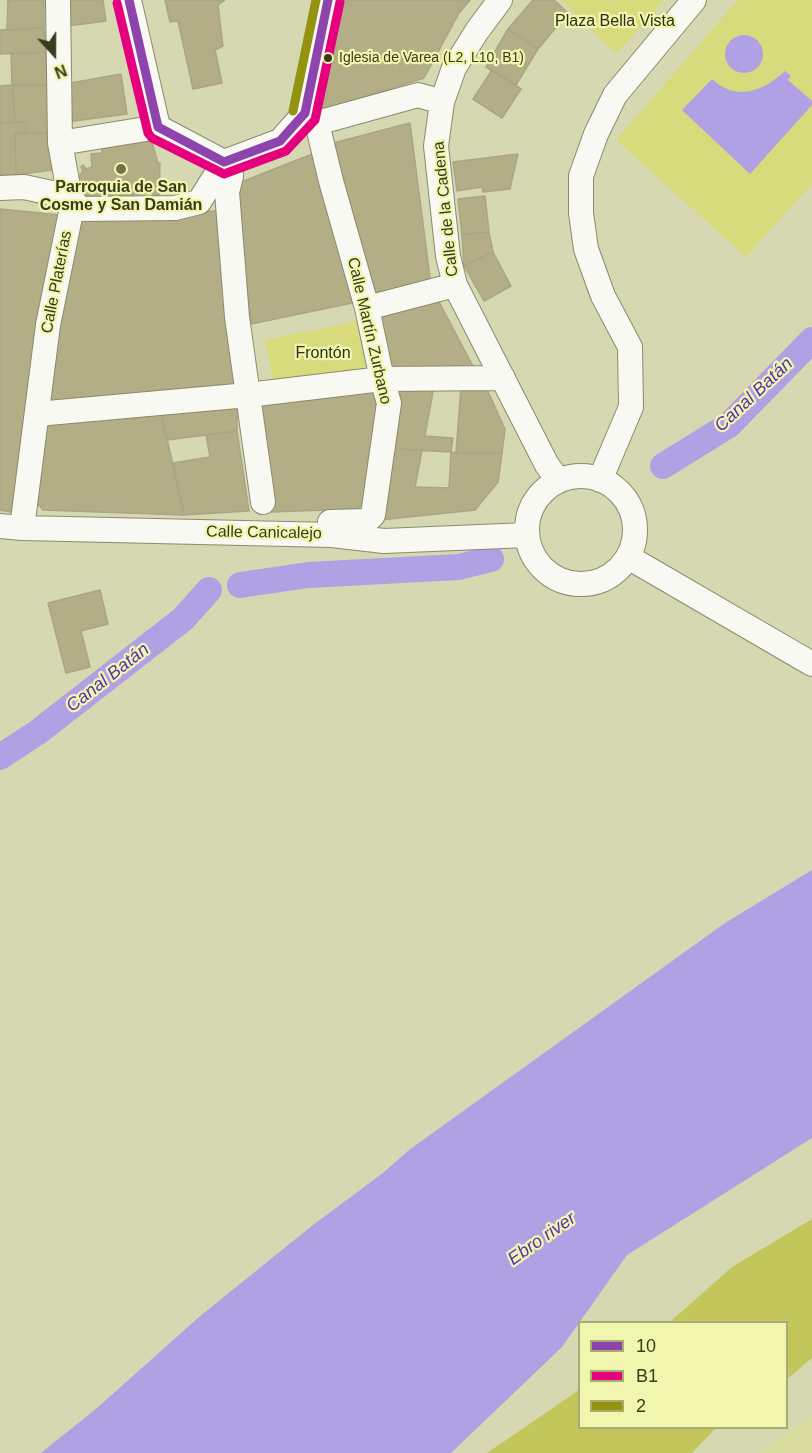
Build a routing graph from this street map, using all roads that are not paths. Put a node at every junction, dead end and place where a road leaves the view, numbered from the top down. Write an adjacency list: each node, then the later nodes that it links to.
1 (58, 0): 9 (street, Calle Platerías)
2 (129, 0): 8 (street)
3 (328, 0): 7 (street)
4 (500, 0): 6 (street, Calle de la Cadena)
5 (694, 0): 19 (street)
6 (442, 102): 7 (street); 13 (street, Calle de la Cadena)
7 (311, 118): 10 (street); 14 (street, Calle Martín Zurbano)
8 (158, 127): 9 (street); 10 (street)
9 (60, 142): 12 (street, Calle Platerías)
10 (227, 161): 12 (street); 17 (street)
11 (0, 188): 12 (street)
12 (70, 197): 18 (street, Calle Platerías)
13 (455, 285): 14 (street); 15 (street, Calle de la Cadena)
14 (367, 308): 16 (street, Calle Martín Zurbano)
15 (503, 378): 16 (street); 20 (street, Calle de la Cadena)
16 (382, 379): 17 (street); 23 (street, Calle Martín Zurbano)
17 (248, 395): 18 (street); 21 (street)
18 (36, 414): 22 (street, Calle Platerías)
19 (600, 480): 20 (street); 25 (street)
20 (558, 481): 24 (street)
21 (263, 502)
22 (11, 527): 23 (street, Calle Canicalejo)
23 (319, 535): 24 (street, Calle Canicalejo)
24 (527, 535): 25 (street)
25 (628, 557): 26 (street)
26 (812, 664)

